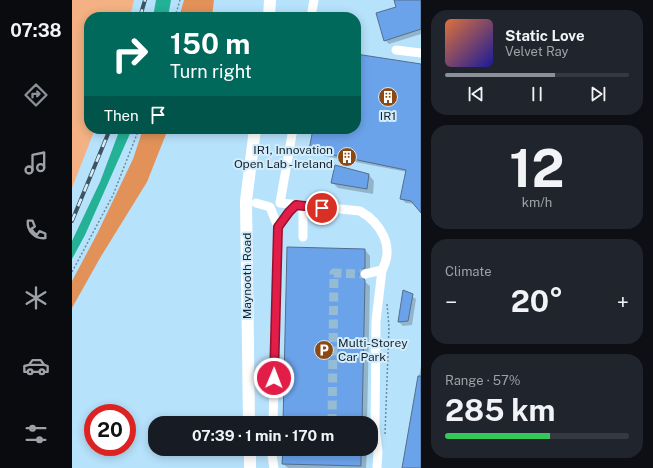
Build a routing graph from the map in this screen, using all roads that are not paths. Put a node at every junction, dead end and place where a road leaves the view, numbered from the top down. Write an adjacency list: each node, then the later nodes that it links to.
1 (270, 0): 3 (main road)
2 (314, 0): 4 (lane)
3 (269, 12)
4 (312, 12)
5 (396, 50): 6 (lane)
6 (421, 53)
7 (254, 134): 15 (main road, Maynooth Road)
8 (292, 134): 9 (lane)
9 (280, 203): 10 (lane); 11 (lane)
10 (300, 206): 11 (lane); 12 (lane); 13 (lane)
11 (278, 227): 16 (lane)
12 (303, 237)
13 (382, 270): 14 (lane); 17 (lane)
14 (365, 274)
15 (249, 416)
16 (273, 416)
17 (375, 416)
18 (250, 456): 21 (main road)
19 (272, 456): 22 (lane)
20 (376, 456): 23 (lane)
21 (250, 468)
22 (274, 468)
23 (377, 468)

